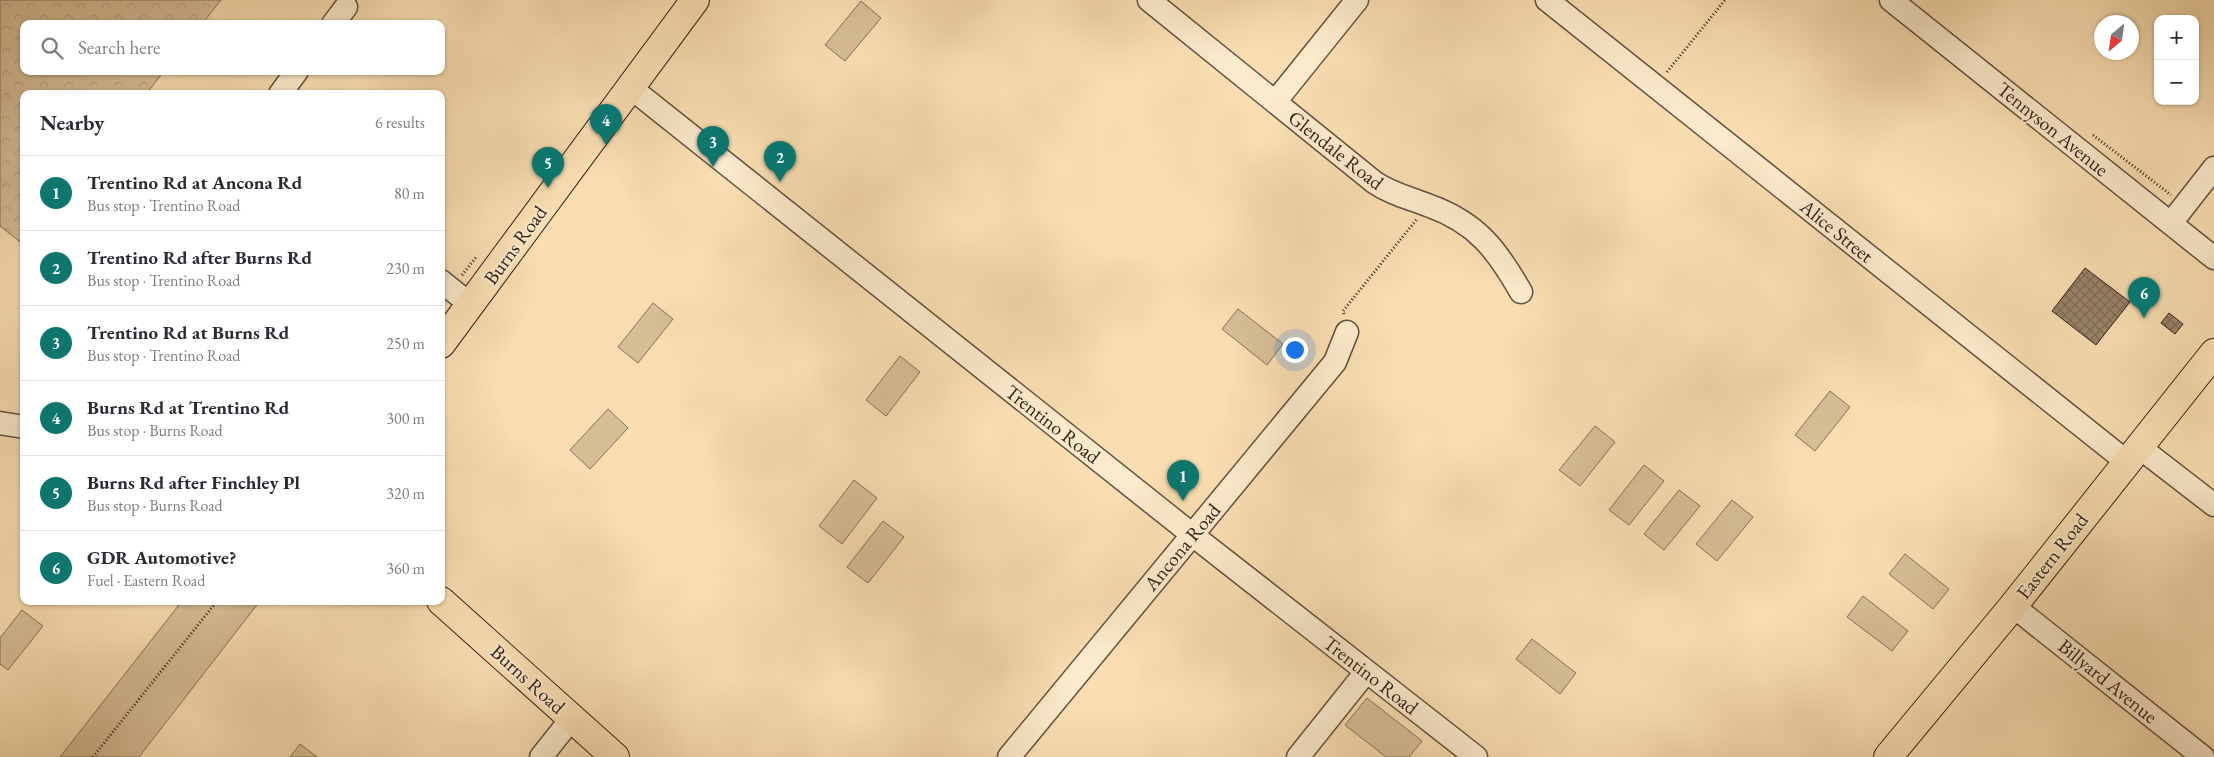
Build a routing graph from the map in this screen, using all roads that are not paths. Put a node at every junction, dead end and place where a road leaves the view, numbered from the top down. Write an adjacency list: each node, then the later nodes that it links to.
1 (694, 0): 7 (main road, Burns Road)
2 (1149, 0): 9 (street, Glendale Road)
3 (1357, 0): 9 (street)
4 (1547, 0): 21 (street, Alice Street)
5 (1891, 0): 11 (street, Tennyson Avenue)
6 (294, 75): 8 (street)
7 (631, 88): 15 (main road, Burns Road); 23 (street, Trentino Road)
8 (283, 90)
9 (1275, 102): 14 (street, Glendale Road)
10 (2214, 168): 11 (street)
11 (2171, 223): 12 (street, Tennyson Avenue)
12 (2214, 258)
13 (445, 284): 15 (street)
14 (1521, 292)
15 (471, 305): 17 (main road, Burns Road)
16 (1347, 332): 23 (street, Ancona Road)
17 (445, 339)
18 (2214, 353): 21 (main road, Eastern Road)
19 (0, 423): 20 (street)
20 (20, 426)
21 (2133, 455): 22 (street, Alice Street); 25 (main road, Eastern Road)
22 (2214, 505)
23 (1192, 535): 26 (street, Trentino Road); 30 (street, Ancona Road)
24 (445, 605): 27 (main road, Burns Road)
25 (2013, 606): 33 (main road, Eastern Road); 34 (street, Billyard Avenue)
26 (1366, 672): 31 (street); 32 (street, Trentino Road)
27 (572, 718): 28 (street); 29 (main road, Burns Road)
28 (541, 757)
29 (615, 757)
30 (1009, 757)
31 (1298, 757)
32 (1476, 757)
33 (1888, 757)
34 (2203, 757)

